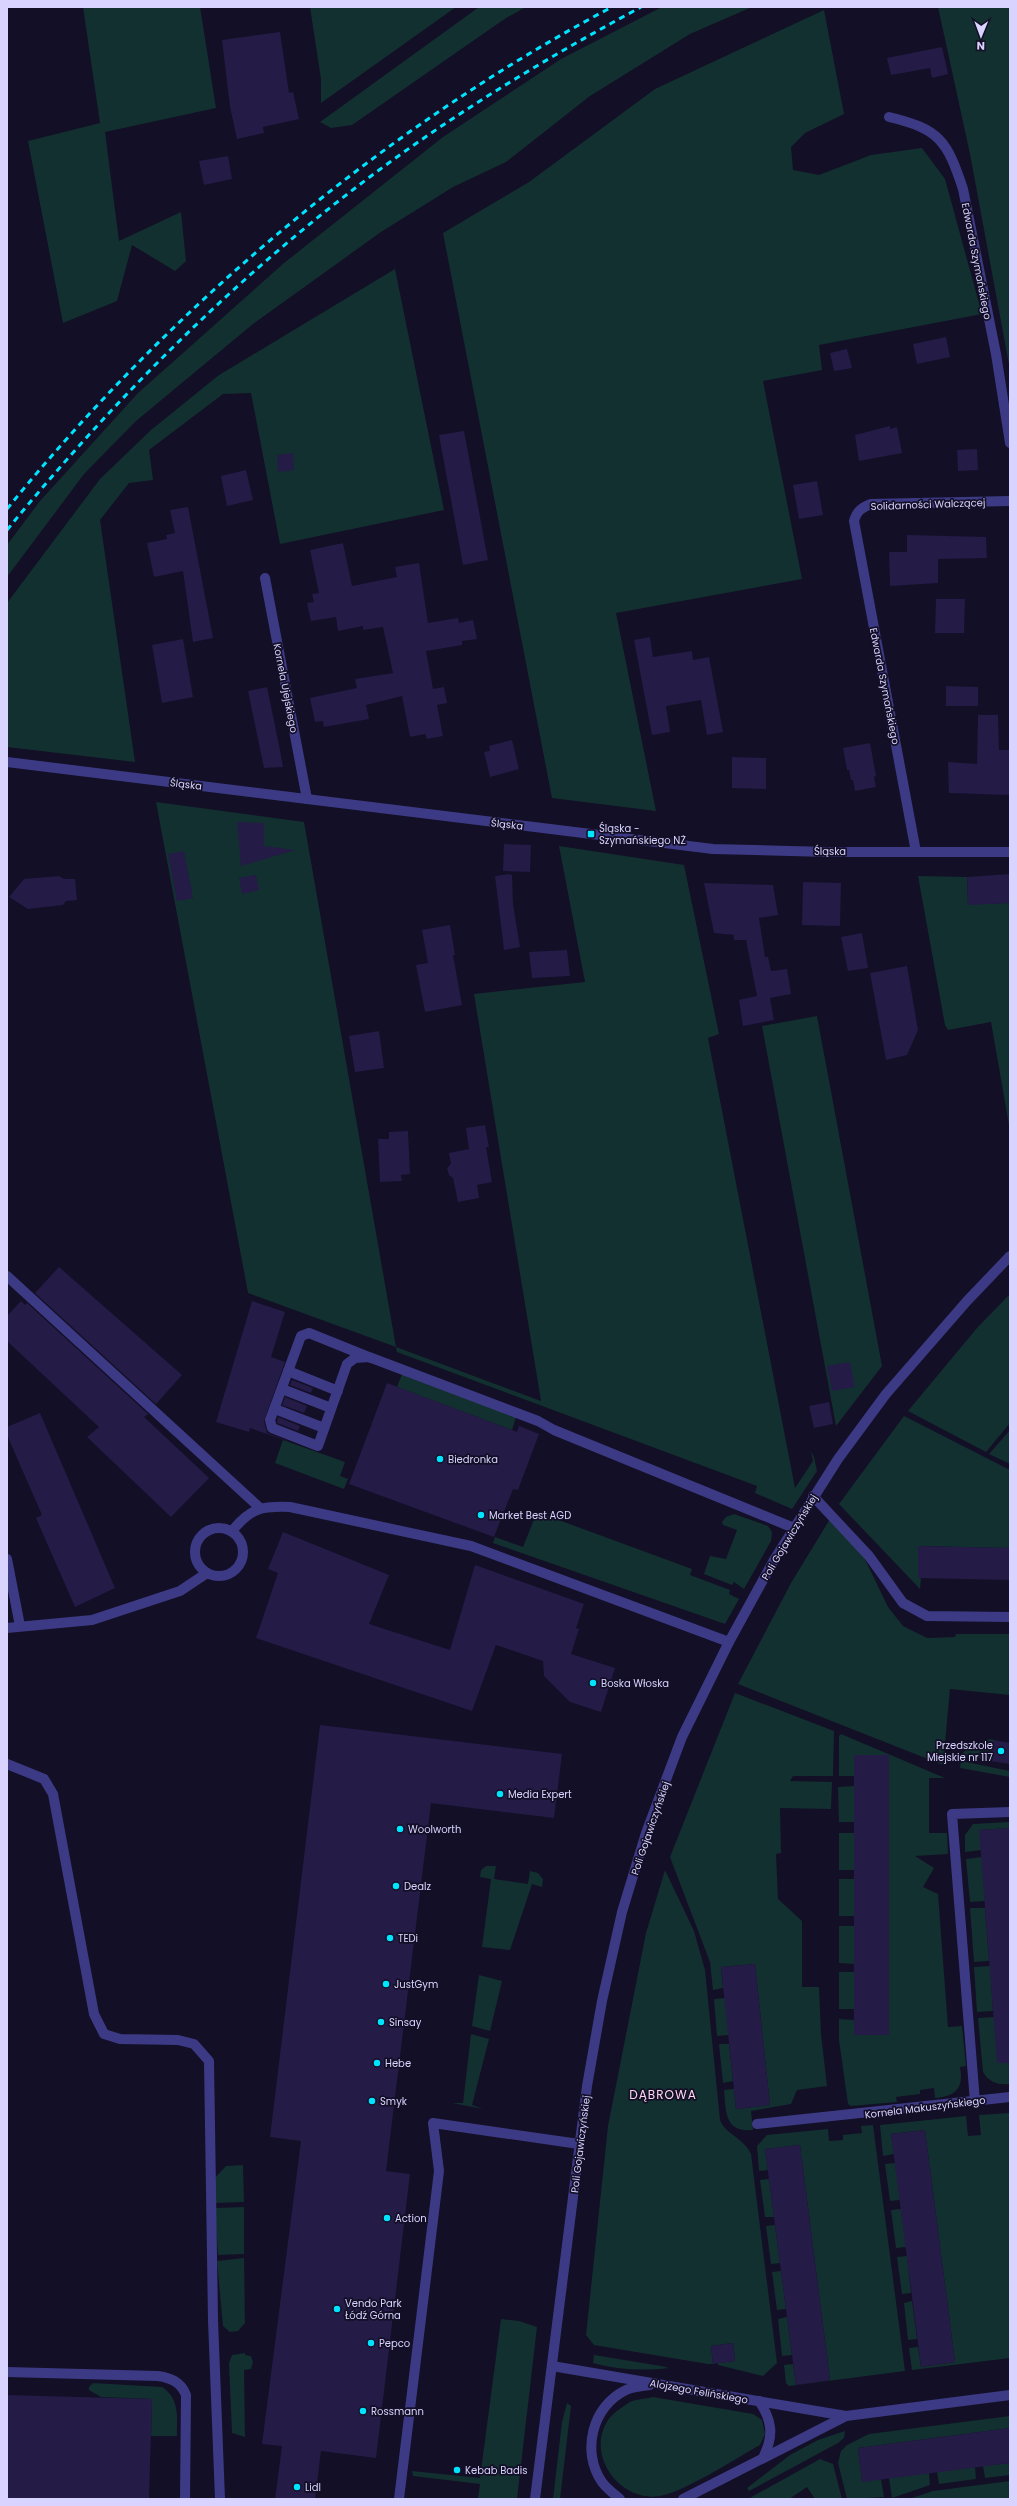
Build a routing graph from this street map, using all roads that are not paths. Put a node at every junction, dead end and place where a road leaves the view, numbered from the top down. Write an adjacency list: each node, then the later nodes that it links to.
1 (889, 116): 2 (street, Edwarda Szymańskiego)
2 (1010, 443)
3 (1010, 501): 4 (street, Solidarności Walczącej)
4 (854, 521): 8 (street, Edwarda Szymańskiego)
5 (265, 578): 7 (street, Kornela Ujejskiego)
6 (7, 762): 7 (street, Śląska)
7 (307, 799): 8 (street, Śląska)
8 (916, 852): 9 (street, Śląska)
9 (1010, 852)
10 (1010, 1256): 19 (street, Poli Gojawiczyńskiej)
11 (7, 1276): 20 (street)
12 (371, 1358): 13 (street); 15 (street); 21 (street)
13 (288, 1372): 14 (street); 15 (street)
14 (282, 1389): 16 (street); 17 (street)
15 (338, 1391): 16 (street)
16 (331, 1408): 18 (street)
17 (275, 1409): 18 (street); 18 (street)
18 (324, 1428)
19 (813, 1496): 21 (street, Poli Gojawiczyńskiej); 25 (street)
20 (260, 1508): 22 (street); 28 (street)
21 (794, 1528): 28 (street, Poli Gojawiczyńskiej)
22 (232, 1531): 24 (street); 24 (street)
23 (7, 1559): 26 (street)
24 (208, 1573): 26 (street)
25 (1010, 1617)
26 (20, 1626): 27 (street)
27 (7, 1628)
28 (729, 1642): 34 (street, Poli Gojawiczyńskiej)
29 (7, 1764): 43 (street)
30 (1010, 1812): 32 (street)
31 (1010, 2097): 32 (street, Kornela Makuszyńskiego)
32 (975, 2102): 33 (street, Kornela Makuszyńskiego)
33 (757, 2124)
34 (579, 2144): 35 (street, Poli Gojawiczyńskiej); 44 (street)
35 (552, 2366): 37 (street, Alojzego Felińskiego); 45 (street, Poli Gojawiczyńskiej)
36 (7, 2372): 42 (street)
37 (655, 2383): 39 (street, Alojzego Felińskiego); 46 (street)
38 (1010, 2395): 40 (street, Alojzego Felińskiego)
39 (759, 2401): 40 (street, Alojzego Felińskiego); 41 (street)
40 (846, 2416): 41 (street, Alojzego Felińskiego)
41 (764, 2456): 47 (street, Alojzego Felińskiego)
42 (185, 2499)
43 (220, 2499)
44 (399, 2499)
45 (535, 2499)
46 (620, 2499)
47 (683, 2499)

